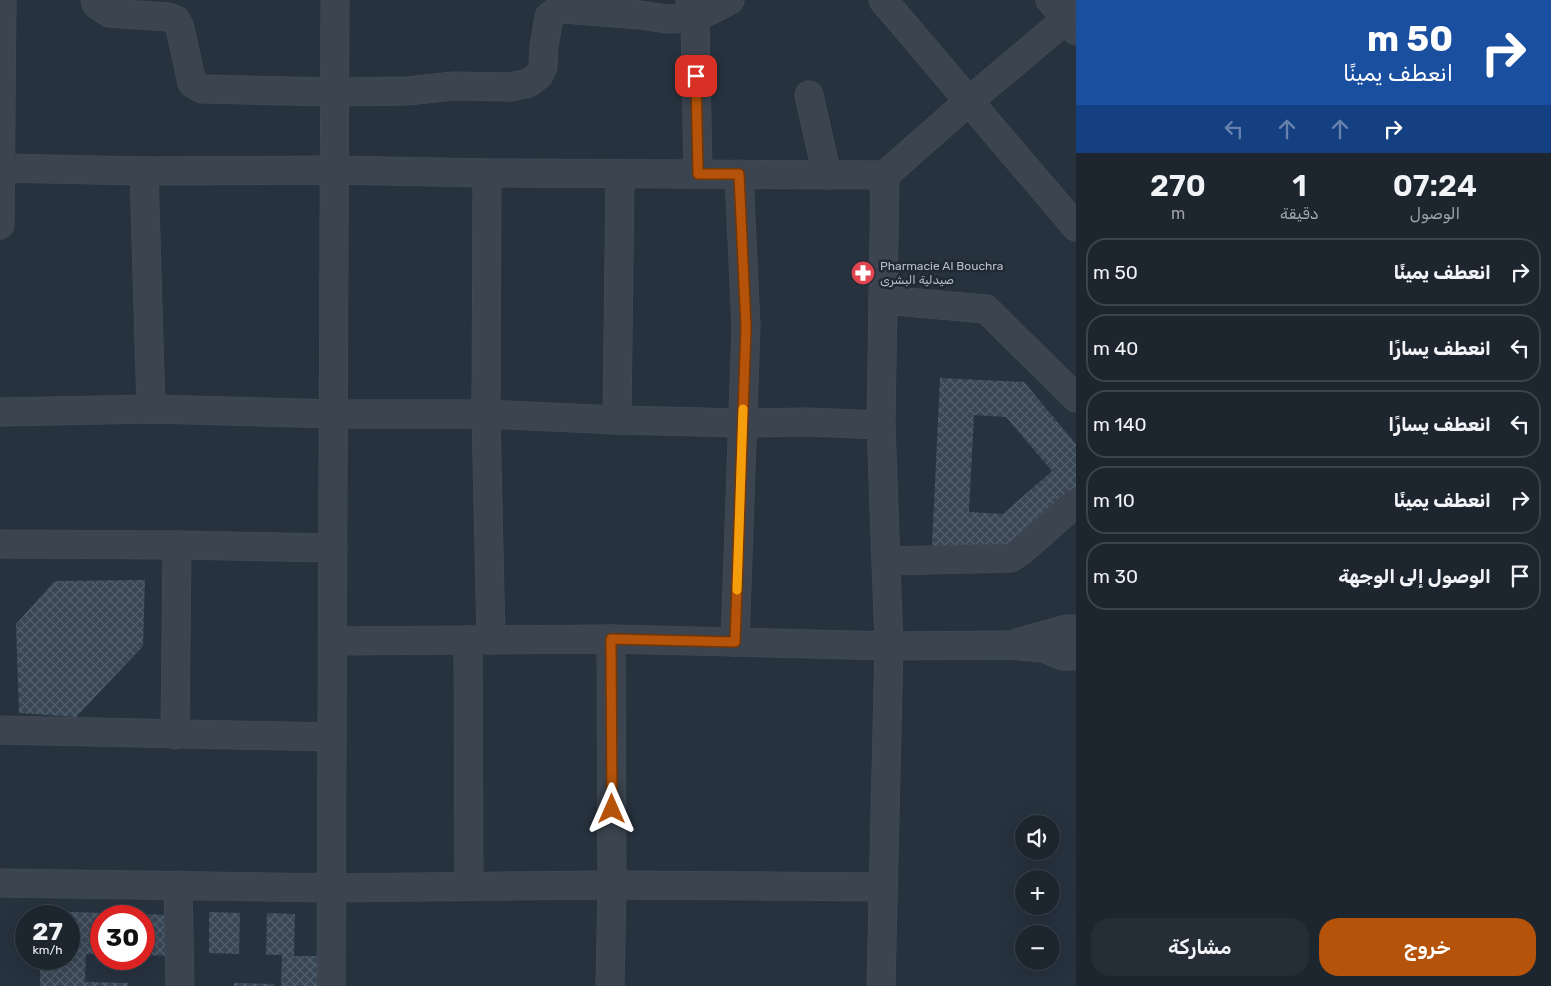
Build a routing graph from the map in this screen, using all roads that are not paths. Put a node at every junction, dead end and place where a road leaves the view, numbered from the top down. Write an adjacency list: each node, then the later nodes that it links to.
1 (2, 0): 11 (street)
2 (95, 0): 8 (street)
3 (335, 0): 8 (street)
4 (730, 0): 6 (street)
5 (882, 0): 10 (street)
6 (692, 9): 8 (street); 16 (street)
7 (1067, 15): 10 (street)
8 (334, 92): 12 (street)
9 (809, 95): 18 (street)
10 (969, 100): 19 (street); 21 (street)
11 (0, 168): 13 (street); 20 (street)
12 (333, 170): 13 (street); 14 (street); 26 (street)
13 (144, 171): 24 (street)
14 (487, 173): 15 (street); 27 (street)
15 (620, 174): 16 (street); 28 (street)
16 (698, 174): 17 (street)
17 (739, 174): 18 (street); 29 (street)
18 (827, 175): 19 (street)
19 (885, 175): 22 (street)
20 (0, 225)
21 (1076, 227)
22 (883, 300): 23 (street); 30 (street)
23 (1076, 398)
24 (151, 409): 25 (street); 26 (street)
25 (0, 412)
26 (334, 414): 27 (street); 34 (street)
27 (486, 414): 28 (street); 38 (street)
28 (617, 420): 29 (street)
29 (742, 423): 30 (street); 40 (street)
30 (881, 425): 35 (street)
31 (1076, 503): 35 (street)
32 (0, 544): 33 (street)
33 (177, 545): 34 (street); 45 (street)
34 (333, 548): 39 (street)
35 (887, 561): 42 (street)
36 (1073, 626): 41 (street); 43 (street)
37 (611, 639): 38 (street); 40 (street); 49 (street)
38 (479, 640): 39 (street); 50 (street)
39 (334, 641): 46 (street)
40 (735, 642): 42 (street)
41 (1009, 645): 42 (street); 43 (street)
42 (888, 646): 51 (street)
43 (1073, 660)
44 (0, 730): 45 (street)
45 (175, 735): 46 (street)
46 (332, 737): 52 (street)
47 (0, 883): 48 (street)
48 (178, 885): 52 (street); 53 (street)
49 (612, 885): 50 (street); 51 (street); 55 (street)
50 (469, 886): 52 (street)
51 (883, 887): 56 (street)
52 (331, 888): 54 (street)
53 (180, 986)
54 (331, 986)
55 (610, 986)
56 (882, 986)

